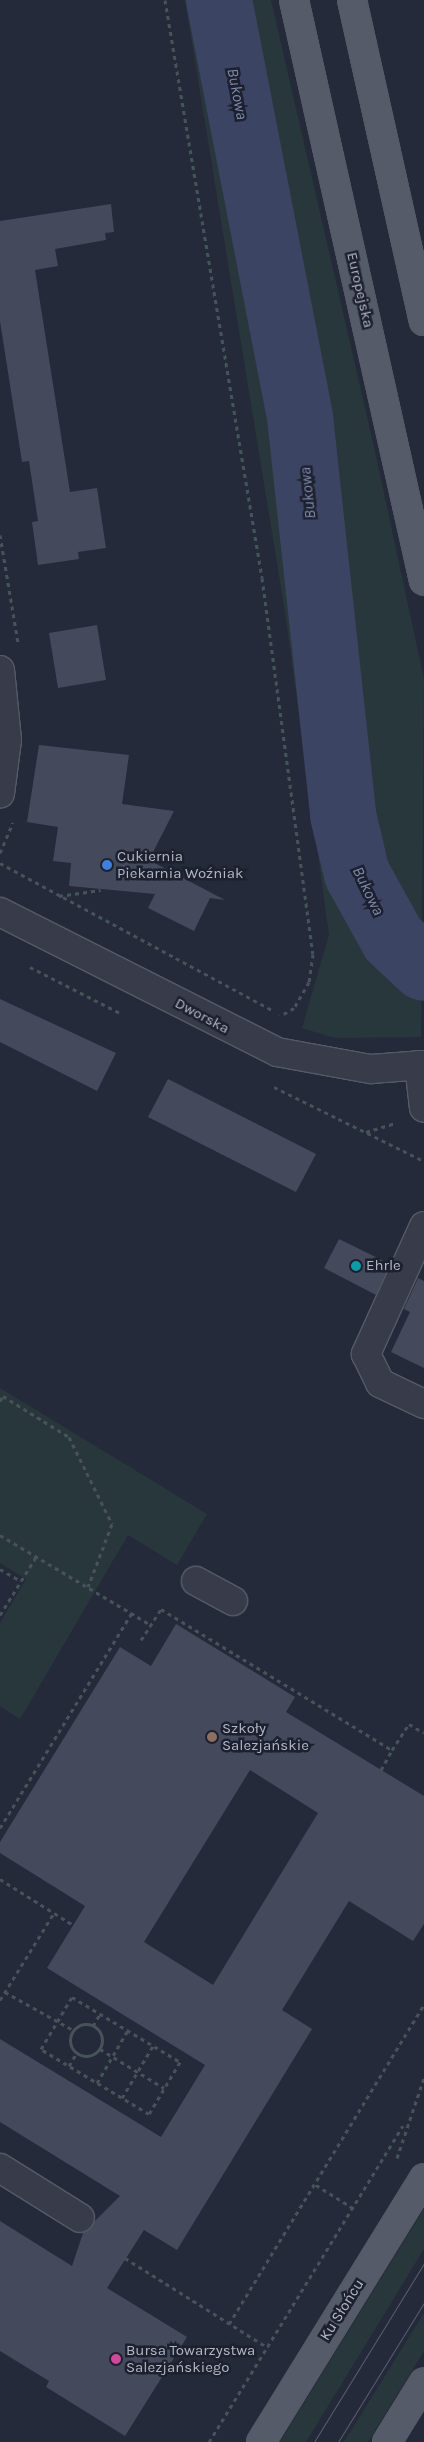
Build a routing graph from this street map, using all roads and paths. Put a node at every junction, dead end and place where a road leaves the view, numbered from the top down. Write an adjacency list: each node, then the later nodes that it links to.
1 (165, 0): 12 (path)
2 (294, 0): 5 (main road, Europejska)
3 (352, 0): 4 (main road)
4 (424, 321)
5 (424, 581)
6 (0, 670): 7 (street)
7 (0, 794)
8 (0, 863): 10 (path)
9 (101, 890): 10 (path)
10 (59, 896): 12 (path)
11 (0, 912): 14 (street, Dworska)
12 (278, 1018): 13 (path)
13 (276, 1023)
14 (421, 1065): 16 (street, Dworska)
15 (268, 1084): 17 (path)
16 (424, 1108)
17 (424, 1161)
18 (424, 1226): 20 (street)
19 (0, 1401): 26 (path)
20 (424, 1404)
21 (0, 1536): 22 (path)
22 (36, 1558): 24 (path); 26 (path)
23 (0, 1569): 24 (path)
24 (21, 1581): 29 (path)
25 (196, 1581): 27 (street)
26 (88, 1587): 28 (path)
27 (232, 1601)
28 (132, 1613): 30 (path); 35 (path)
29 (0, 1615)
30 (151, 1625): 31 (path); 33 (path)
31 (141, 1640)
32 (424, 1733): 33 (path)
33 (392, 1750): 34 (path)
34 (381, 1770)
35 (0, 1828)
36 (0, 1879): 37 (path)
37 (54, 1913): 38 (path); 39 (path)
38 (73, 1925)
39 (5, 1992): 40 (path); 43 (path)
40 (0, 2000)
41 (424, 2004): 59 (path)
42 (100, 2014): 43 (path); 44 (path); 46 (path)
43 (57, 2021): 45 (path); 51 (path)
44 (93, 2026): 45 (path); 48 (path)
45 (73, 2030): 49 (path)
46 (128, 2030): 47 (path); 50 (path)
47 (153, 2046): 52 (path); 55 (path)
48 (100, 2049): 49 (path); 50 (path)
49 (76, 2054): 51 (path)
50 (113, 2056): 52 (path); 54 (path)
51 (70, 2066): 54 (path)
52 (138, 2072): 55 (path); 56 (path)
53 (424, 2078): 60 (path)
54 (97, 2082): 56 (path)
55 (164, 2088): 56 (path)
56 (122, 2098)
57 (0, 2168): 61 (street)
58 (424, 2178): 67 (main road, Ku Słońcu)
59 (316, 2185): 60 (path); 63 (path)
60 (352, 2208): 64 (path)
61 (80, 2218)
62 (125, 2258): 63 (path)
63 (229, 2324): 64 (path)
64 (267, 2348): 66 (path)
65 (424, 2382): 68 (main road)
66 (209, 2442)
67 (261, 2442)
68 (387, 2442)

